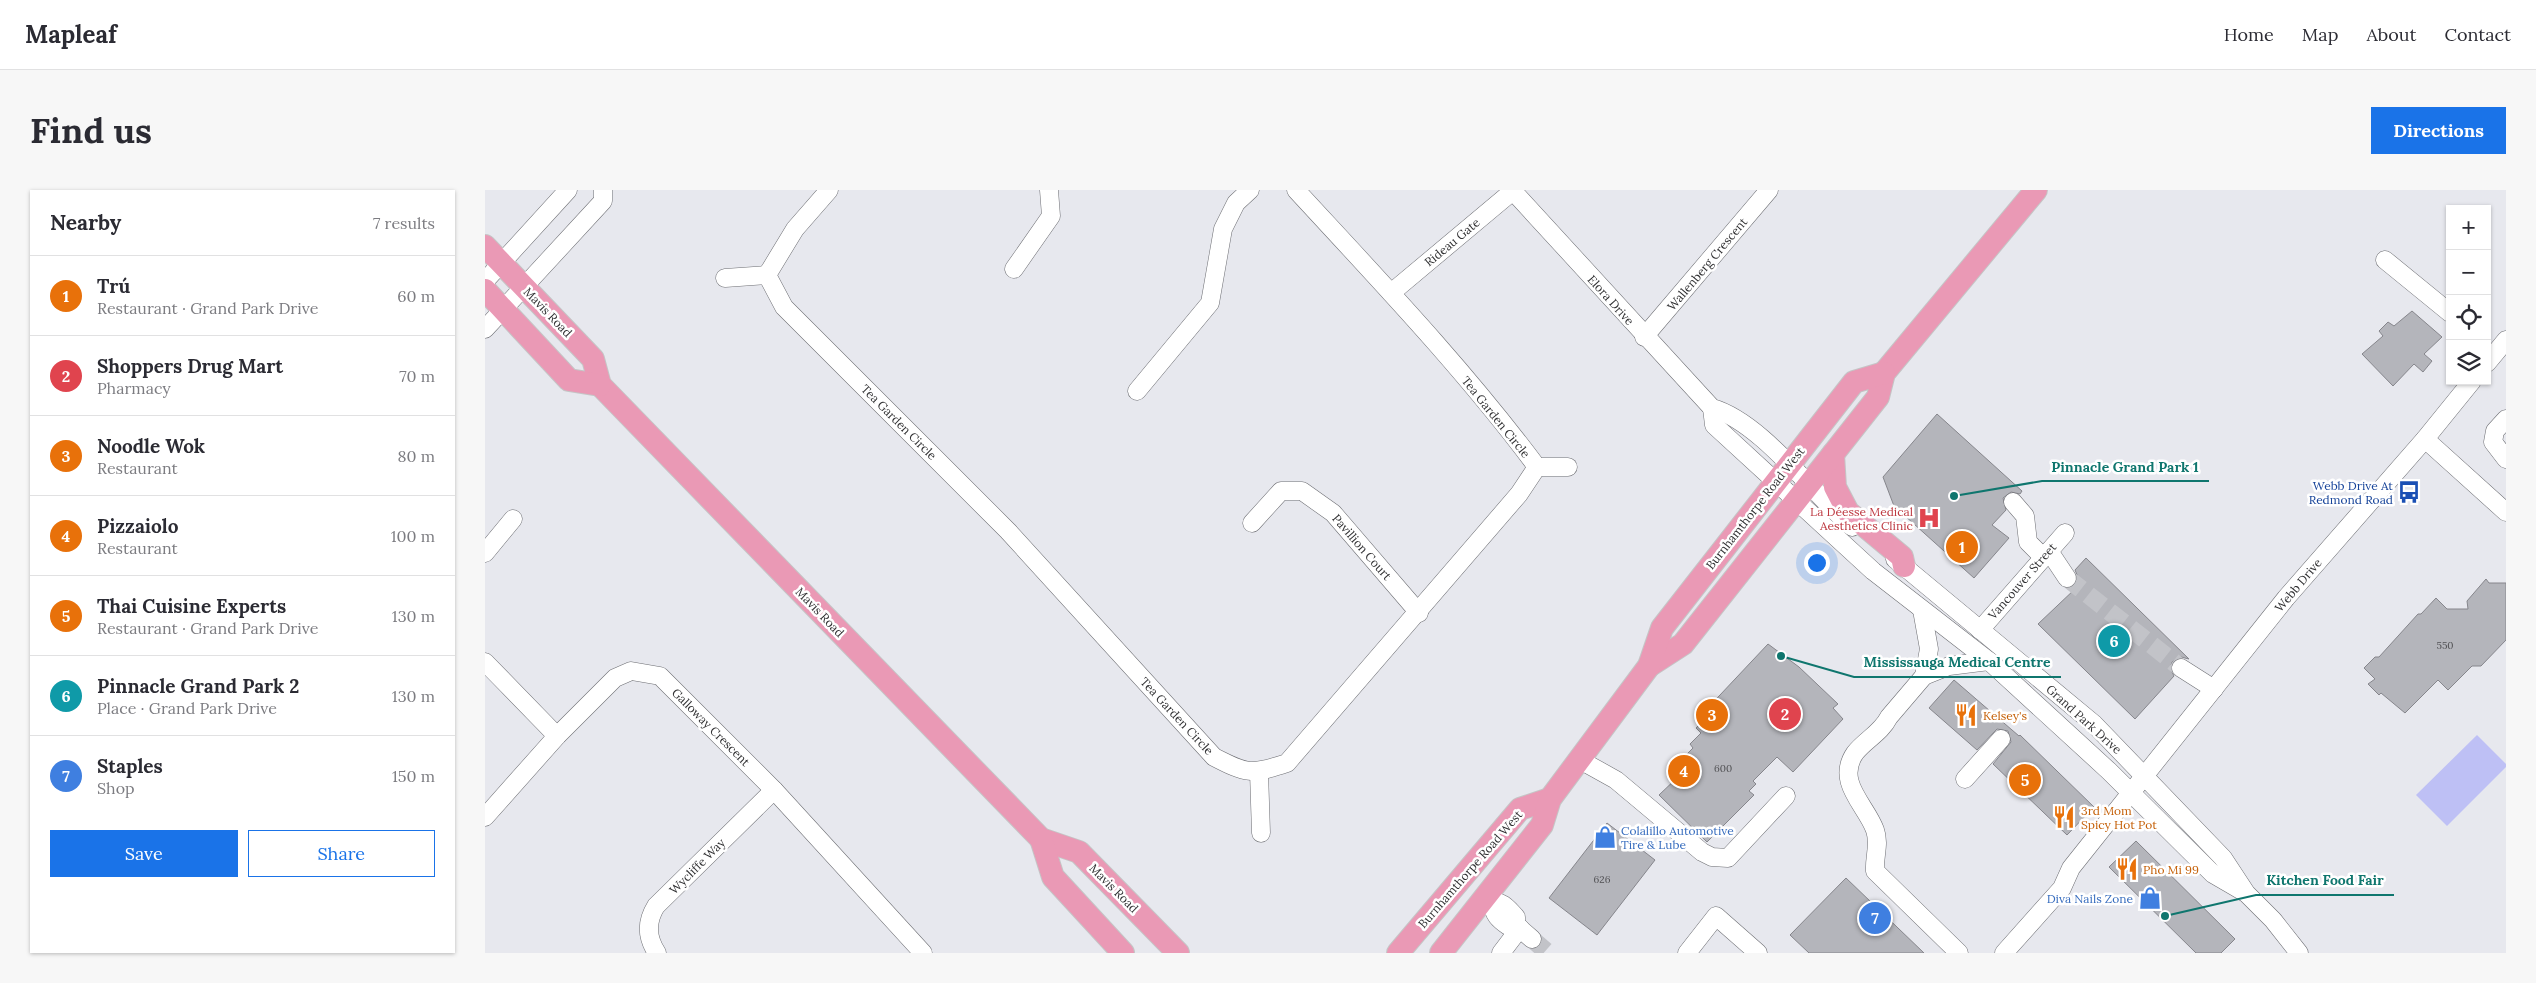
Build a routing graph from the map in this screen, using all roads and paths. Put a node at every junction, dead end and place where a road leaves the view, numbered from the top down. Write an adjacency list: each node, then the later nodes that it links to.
1 (569, 190): 12 (street)
2 (603, 190): 17 (street)
3 (829, 190): 14 (street)
4 (1049, 190): 13 (street)
5 (1251, 190): 27 (street)
6 (1296, 190): 19 (street, Tea Garden Circle)
7 (1513, 190): 19 (street, Rideau Gate); 23 (street, Elora Drive)
8 (1769, 190): 23 (street, Wallenberg Crescent)
9 (2036, 190): 24 (main road, Burnhamthorpe Road West)
10 (485, 246): 12 (main road, Mavis Road)
11 (2385, 260): 21 (street)
12 (502, 263): 16 (street); 17 (main road, Mavis Road)
13 (1014, 269)
14 (767, 275): 15 (street); 57 (street, Tea Garden Circle)
15 (725, 278)
16 (485, 281)
17 (524, 288): 20 (street); 25 (main road, Mavis Road)
18 (485, 290): 20 (main road)
19 (1391, 293): 33 (street, Tea Garden Circle)
20 (503, 310): 22 (street); 25 (main road)
21 (2446, 310)
22 (485, 329)
23 (1645, 338): 34 (street, Elora Drive)
24 (1884, 373): 30 (main road, Burnhamthorpe Road West); 34 (main road, Burnhamthorpe Road West)
25 (600, 385): 66 (main road, Mavis Road)
26 (2469, 385): 29 (street, Webb Drive)
27 (1137, 391)
28 (2506, 419): 31 (street)
29 (2425, 439): 37 (street); 53 (street, Webb Drive)
30 (1833, 454): 35 (main road, Burnhamthorpe Road West); 43 (main road)
31 (2506, 459)
32 (1568, 467): 33 (street)
33 (1537, 468): 46 (street, Tea Garden Circle)
34 (1782, 474): 35 (street, Grand Park Drive); 50 (main road, Burnhamthorpe Road West)
35 (1802, 493): 43 (street, Grand Park Drive); 45 (street, Grand Park Drive); 50 (main road, Burnhamthorpe Road West)
36 (2013, 502): 42 (street)
37 (2506, 512)
38 (513, 520): 41 (street)
39 (1252, 523): 46 (street, Pavillion Court)
40 (2065, 533): 42 (street, Vancouver Street)
41 (485, 553)
42 (2046, 554): 44 (street); 47 (street, Vancouver Street)
43 (1904, 566): 47 (street, Grand Park Drive)
44 (2067, 578)
45 (1922, 610): 48 (street, Grand Park Drive); 52 (street)
46 (1419, 613): 57 (street, Tea Garden Circle)
47 (1980, 630): 58 (street, Grand Park Drive)
48 (1989, 661): 52 (street); 61 (street, Grand Park Drive)
49 (485, 662): 54 (street)
50 (1649, 666): 56 (main road, Burnhamthorpe Road West)
51 (2181, 668): 53 (street)
52 (1924, 676): 78 (street)
53 (2214, 689): 58 (street, Webb Drive)
54 (557, 736): 60 (street, Galloway Crescent); 64 (street, Galloway Crescent)
55 (2001, 740): 59 (street)
56 (1580, 760): 62 (street); 63 (main road, Burnhamthorpe Road West)
57 (1259, 772): 65 (street)
58 (2146, 776): 61 (street, Webb Drive); 67 (street, Grand Park Drive)
59 (1965, 779)
60 (774, 790): 69 (street, Wycliffe Way); 70 (street, Galloway Crescent)
61 (2131, 794): 67 (street, Grand Park Drive); 79 (street, Webb Drive)
62 (1786, 796)
63 (1550, 799): 68 (main road, Burnhamthorpe Road West); 73 (main road, Burnhamthorpe Road West)
64 (485, 817)
65 (1261, 833)
66 (1041, 839): 71 (main road, Mavis Road); 72 (main road, Mavis Road)
67 (2246, 893): 80 (street, Grand Park Drive)
68 (1489, 900): 74 (main road, Burnhamthorpe Road West); 75 (street)
69 (657, 953)
70 (923, 953)
71 (1123, 953)
72 (1178, 953)
73 (1397, 953)
74 (1441, 953)
75 (1501, 953)
76 (1687, 953): 77 (street)
77 (1758, 953)
78 (1959, 953)
79 (2004, 953)
80 (2299, 953)

